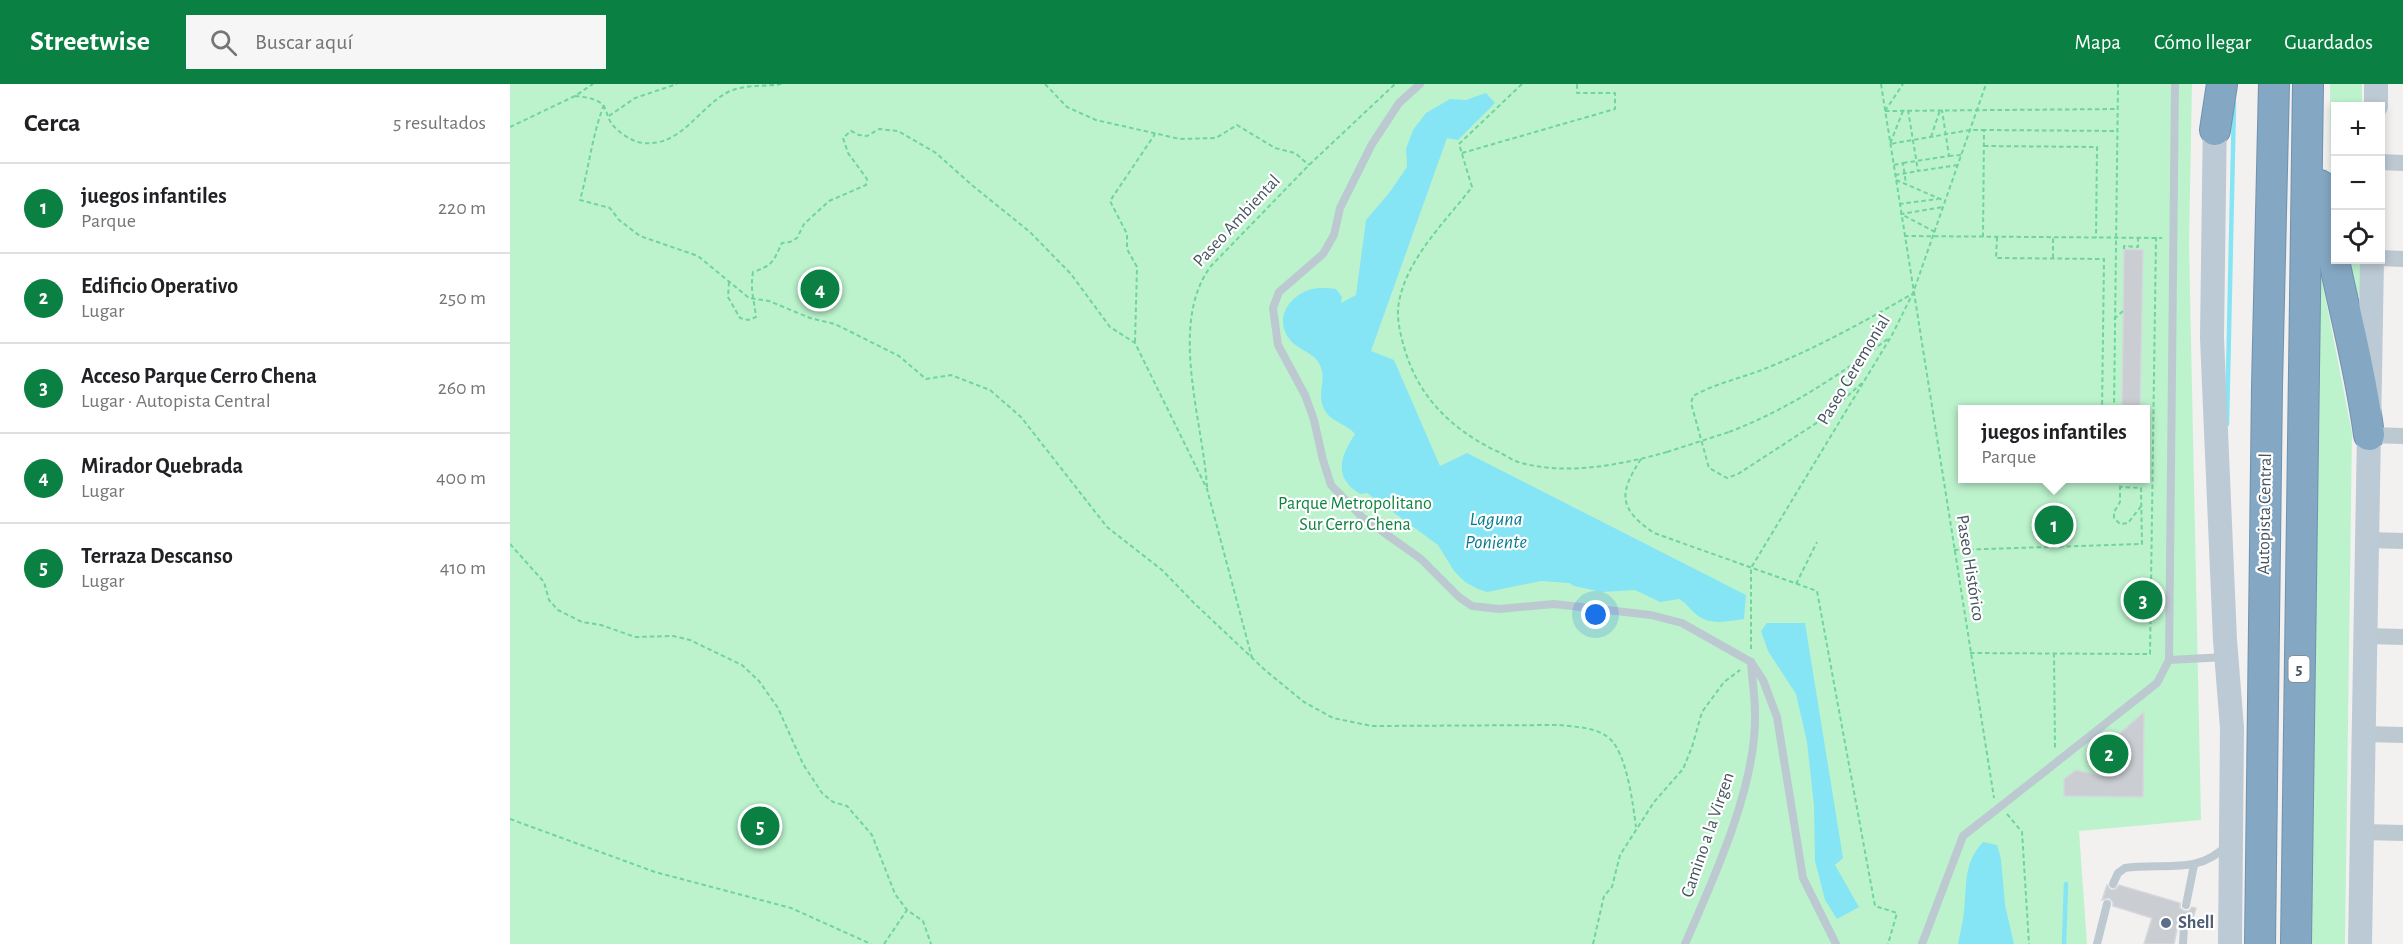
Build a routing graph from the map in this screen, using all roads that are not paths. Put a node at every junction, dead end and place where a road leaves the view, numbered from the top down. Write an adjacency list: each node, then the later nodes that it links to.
1 (1420, 84): 23 (lane)
2 (2175, 84): 22 (lane)
3 (2216, 84): 9 (main road)
4 (2222, 84): 9 (highway)
5 (2274, 84): 40 (highway, Autopista Central / 5)
6 (2376, 84): 8 (main road)
7 (2308, 89): 15 (highway); 41 (highway, Autopista Central / 5)
8 (2376, 102)
9 (2215, 130): 21 (main road)
10 (2385, 162): 11 (street)
11 (2403, 163)
12 (2385, 258): 13 (street)
13 (2403, 259)
14 (2372, 264): 15 (main road)
15 (2369, 435): 16 (street); 17 (main road)
16 (2403, 436)
17 (2367, 540): 18 (street); 19 (main road)
18 (2403, 541)
19 (2366, 636): 20 (street); 24 (main road)
20 (2403, 637)
21 (2226, 657): 22 (lane); 28 (main road)
22 (2169, 660): 36 (lane)
23 (1751, 662): 34 (lane, Camino a la Virgen); 35 (lane)
24 (2364, 735): 25 (street); 26 (main road)
25 (2403, 735)
26 (2362, 832): 27 (street); 42 (main road)
27 (2403, 834)
28 (2231, 838): 29 (lane); 39 (main road)
29 (2194, 865): 30 (lane); 32 (lane)
30 (2113, 884)
31 (2107, 904): 37 (lane)
32 (2186, 905)
33 (2184, 927): 38 (lane)
34 (1686, 944)
35 (1836, 944)
36 (1922, 944)
37 (2097, 944)
38 (2184, 944)
39 (2230, 944)
40 (2260, 944)
41 (2296, 944)
42 (2360, 944)

